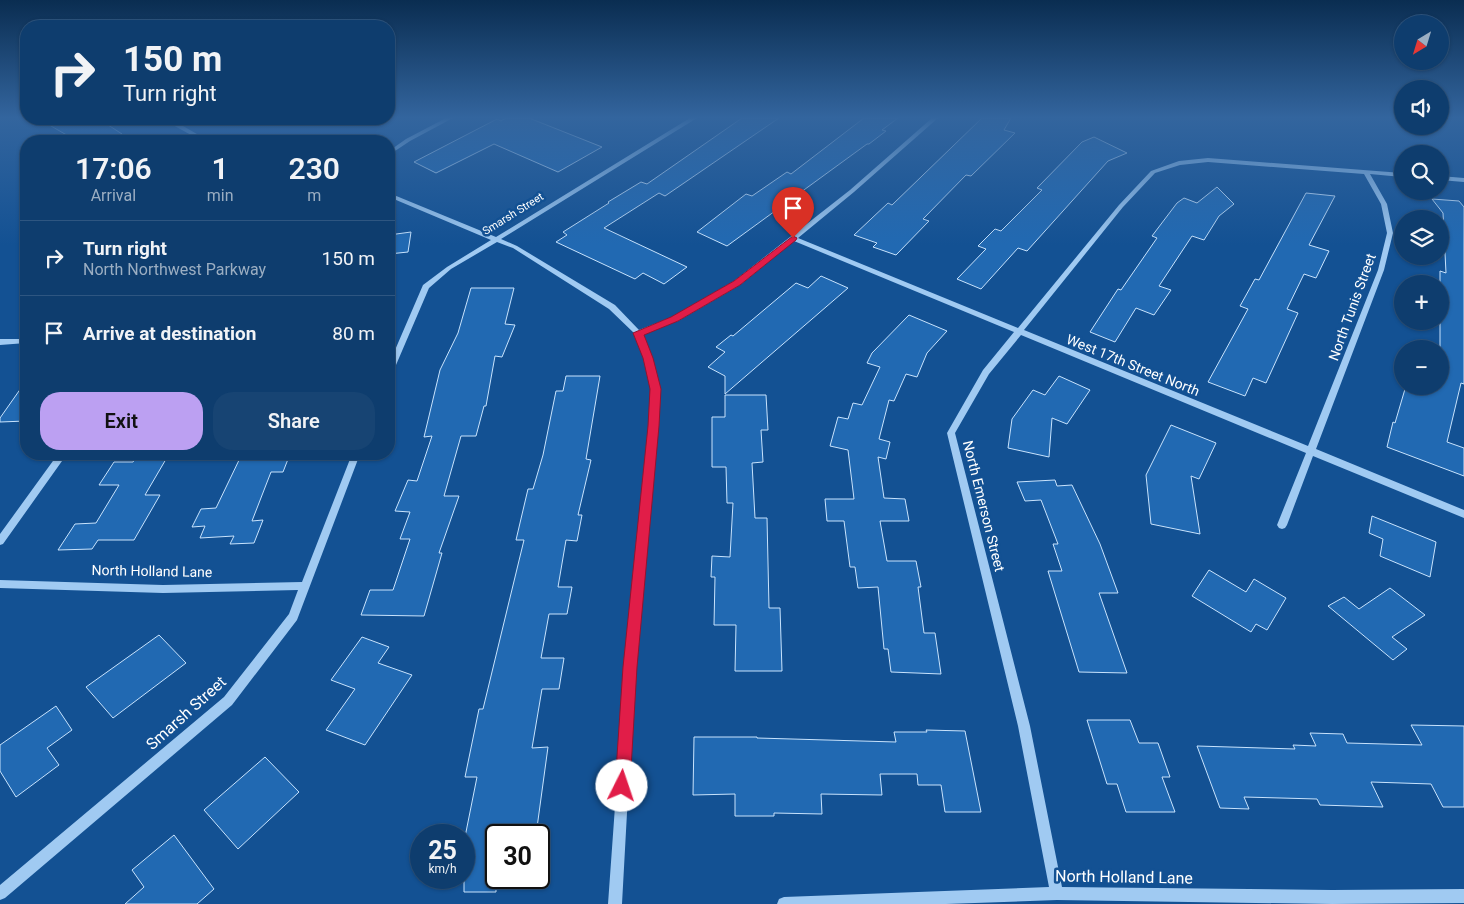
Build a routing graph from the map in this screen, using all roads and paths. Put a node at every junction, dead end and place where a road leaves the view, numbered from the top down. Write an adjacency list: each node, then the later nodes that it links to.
1 (626, 160): 11 (street, Smarsh Street)
2 (887, 160): 10 (street)
3 (1205, 160): 12 (street, North Emerson Street)
4 (1210, 160): 5 (street, North Emerson Street)
5 (1366, 172): 6 (street); 17 (street, North Tunis Street)
6 (1394, 174)
7 (1449, 179): 8 (street)
8 (1464, 180)
9 (395, 197): 11 (street)
10 (793, 238): 12 (street, West 17th Street North); 13 (street)
11 (496, 239): 13 (street); 16 (street, Smarsh Street)
12 (1018, 331): 17 (street, West 17th Street North); 26 (street, North Emerson Street)
13 (638, 333): 28 (street)
14 (20, 341): 15 (street)
15 (0, 342)
16 (395, 358)
17 (1310, 451): 20 (street, West 17th Street North); 21 (street)
18 (59, 460): 22 (street)
19 (354, 460): 24 (street, Smarsh Street)
20 (1464, 514)
21 (1282, 525)
22 (0, 541)
23 (0, 584): 24 (street, North Holland Lane)
24 (305, 586): 25 (street, Smarsh Street)
25 (0, 893)
26 (1057, 893): 27 (street, North Holland Lane); 29 (street, North Holland Lane)
27 (1464, 896)
28 (615, 904)
29 (784, 904)

